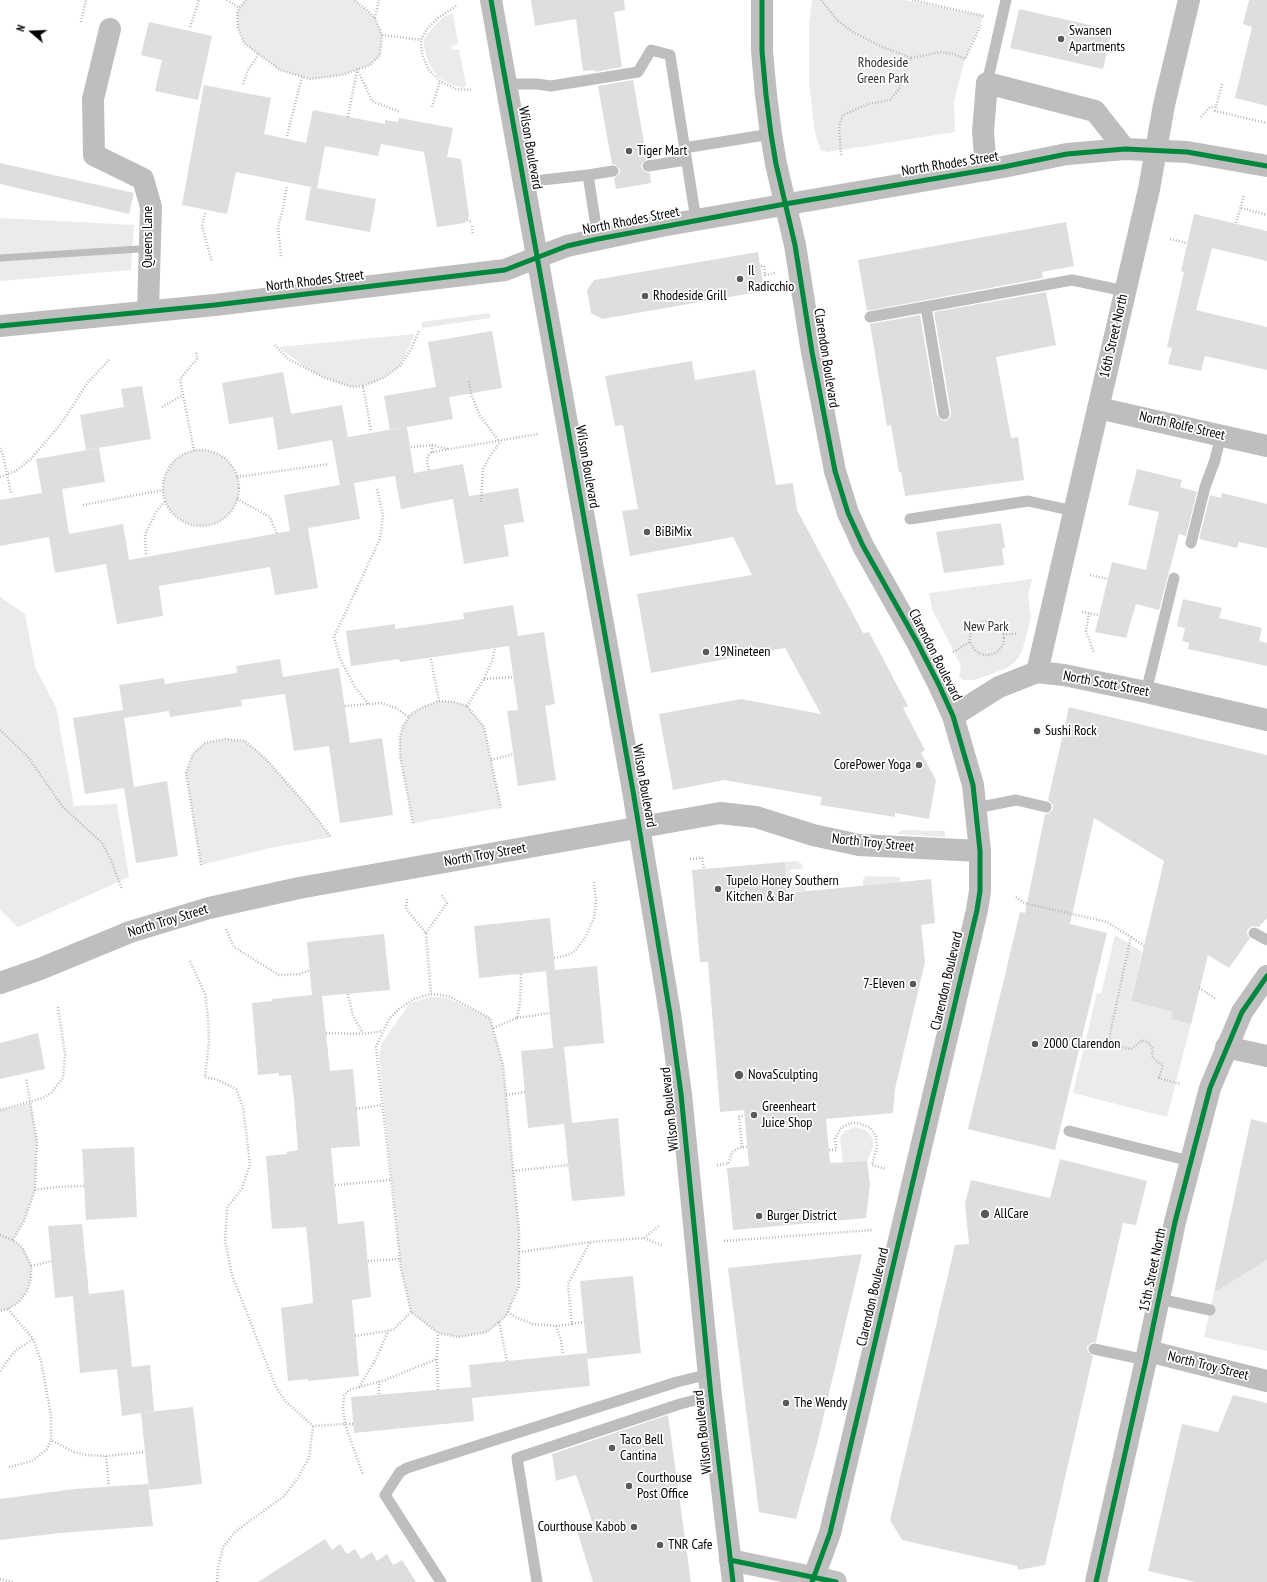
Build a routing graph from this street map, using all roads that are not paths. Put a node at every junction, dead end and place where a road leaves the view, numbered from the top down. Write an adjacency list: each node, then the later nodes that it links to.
1 (491, 0): 7 (street, Wilson Boulevard)
2 (762, 0): 8 (street, Clarendon Boulevard)
3 (1006, 0): 6 (lane)
4 (1189, 0): 11 (street, 16th Street North)
5 (110, 30): 25 (street, Queens Lane)
6 (987, 83): 10 (street); 15 (street, North Rhodes Street)
7 (506, 84): 9 (lane); 18 (street, Wilson Boulevard)
8 (771, 134): 9 (lane); 19 (street, Clarendon Boulevard)
9 (684, 148): 12 (lane)
10 (1125, 149): 11 (street, North Rhodes Street); 15 (street, North Rhodes Street)
11 (1156, 150): 14 (street, North Rhodes Street); 23 (street, 16th Street North)
12 (686, 160): 13 (lane); 20 (lane)
13 (648, 166)
14 (1267, 166)
15 (986, 170): 19 (street, North Rhodes Street)
16 (613, 171): 17 (lane)
17 (588, 175): 18 (lane); 21 (lane)
18 (524, 182): 22 (street, Wilson Boulevard)
19 (785, 204): 20 (street, North Rhodes Street); 38 (street, Clarendon Boulevard)
20 (696, 220): 21 (street, North Rhodes Street)
21 (598, 239): 22 (street, North Rhodes Street)
22 (538, 257): 25 (street, North Rhodes Street); 42 (street, Wilson Boulevard)
23 (1125, 291): 24 (lane); 28 (street, 16th Street North)
24 (926, 307): 26 (lane); 29 (lane)
25 (148, 311): 27 (street, North Rhodes Street)
26 (870, 317)
27 (0, 326)
28 (1098, 408): 30 (street, North Rolfe Street); 32 (street, 16th Street North)
29 (944, 414)
30 (1221, 435): 31 (street, North Rolfe Street); 34 (lane)
31 (1267, 446)
32 (1074, 511): 33 (lane); 36 (street, 16th Street North)
33 (910, 519)
34 (1191, 543)
35 (1174, 578): 37 (lane)
36 (1037, 672): 37 (street, North Scott Street); 38 (street, North Scott Street)
37 (1146, 692): 39 (street, North Scott Street)
38 (953, 716): 41 (street, Clarendon Boulevard)
39 (1267, 720)
40 (1046, 806): 41 (lane)
41 (976, 808): 43 (street, Clarendon Boulevard)
42 (639, 828): 43 (street, North Troy Street); 47 (street, North Troy Street); 56 (street, Wilson Boulevard)
43 (980, 851): 60 (street, Clarendon Boulevard)
44 (1254, 933): 45 (lane)
45 (1267, 940)
46 (1267, 976): 48 (street, 15th Street North)
47 (0, 983)
48 (1226, 1047): 49 (street); 51 (street, 15th Street North)
49 (1267, 1056)
50 (1069, 1131): 51 (lane)
51 (1190, 1161): 52 (street, 15th Street North)
52 (1159, 1299): 53 (lane); 55 (street, 15th Street North)
53 (1210, 1310)
54 (1094, 1349): 55 (lane)
55 (1147, 1356): 57 (street, North Troy Street); 65 (street, 15th Street North)
56 (709, 1374): 58 (street, Wilson Boulevard); 61 (lane)
57 (1267, 1381)
58 (711, 1396): 59 (street, Wilson Boulevard); 62 (lane)
59 (730, 1560): 60 (main road); 63 (street, Wilson Boulevard)
60 (813, 1579): 64 (main road)
61 (441, 1582)
62 (537, 1582)
63 (733, 1582)
64 (836, 1582)
65 (1096, 1582)

